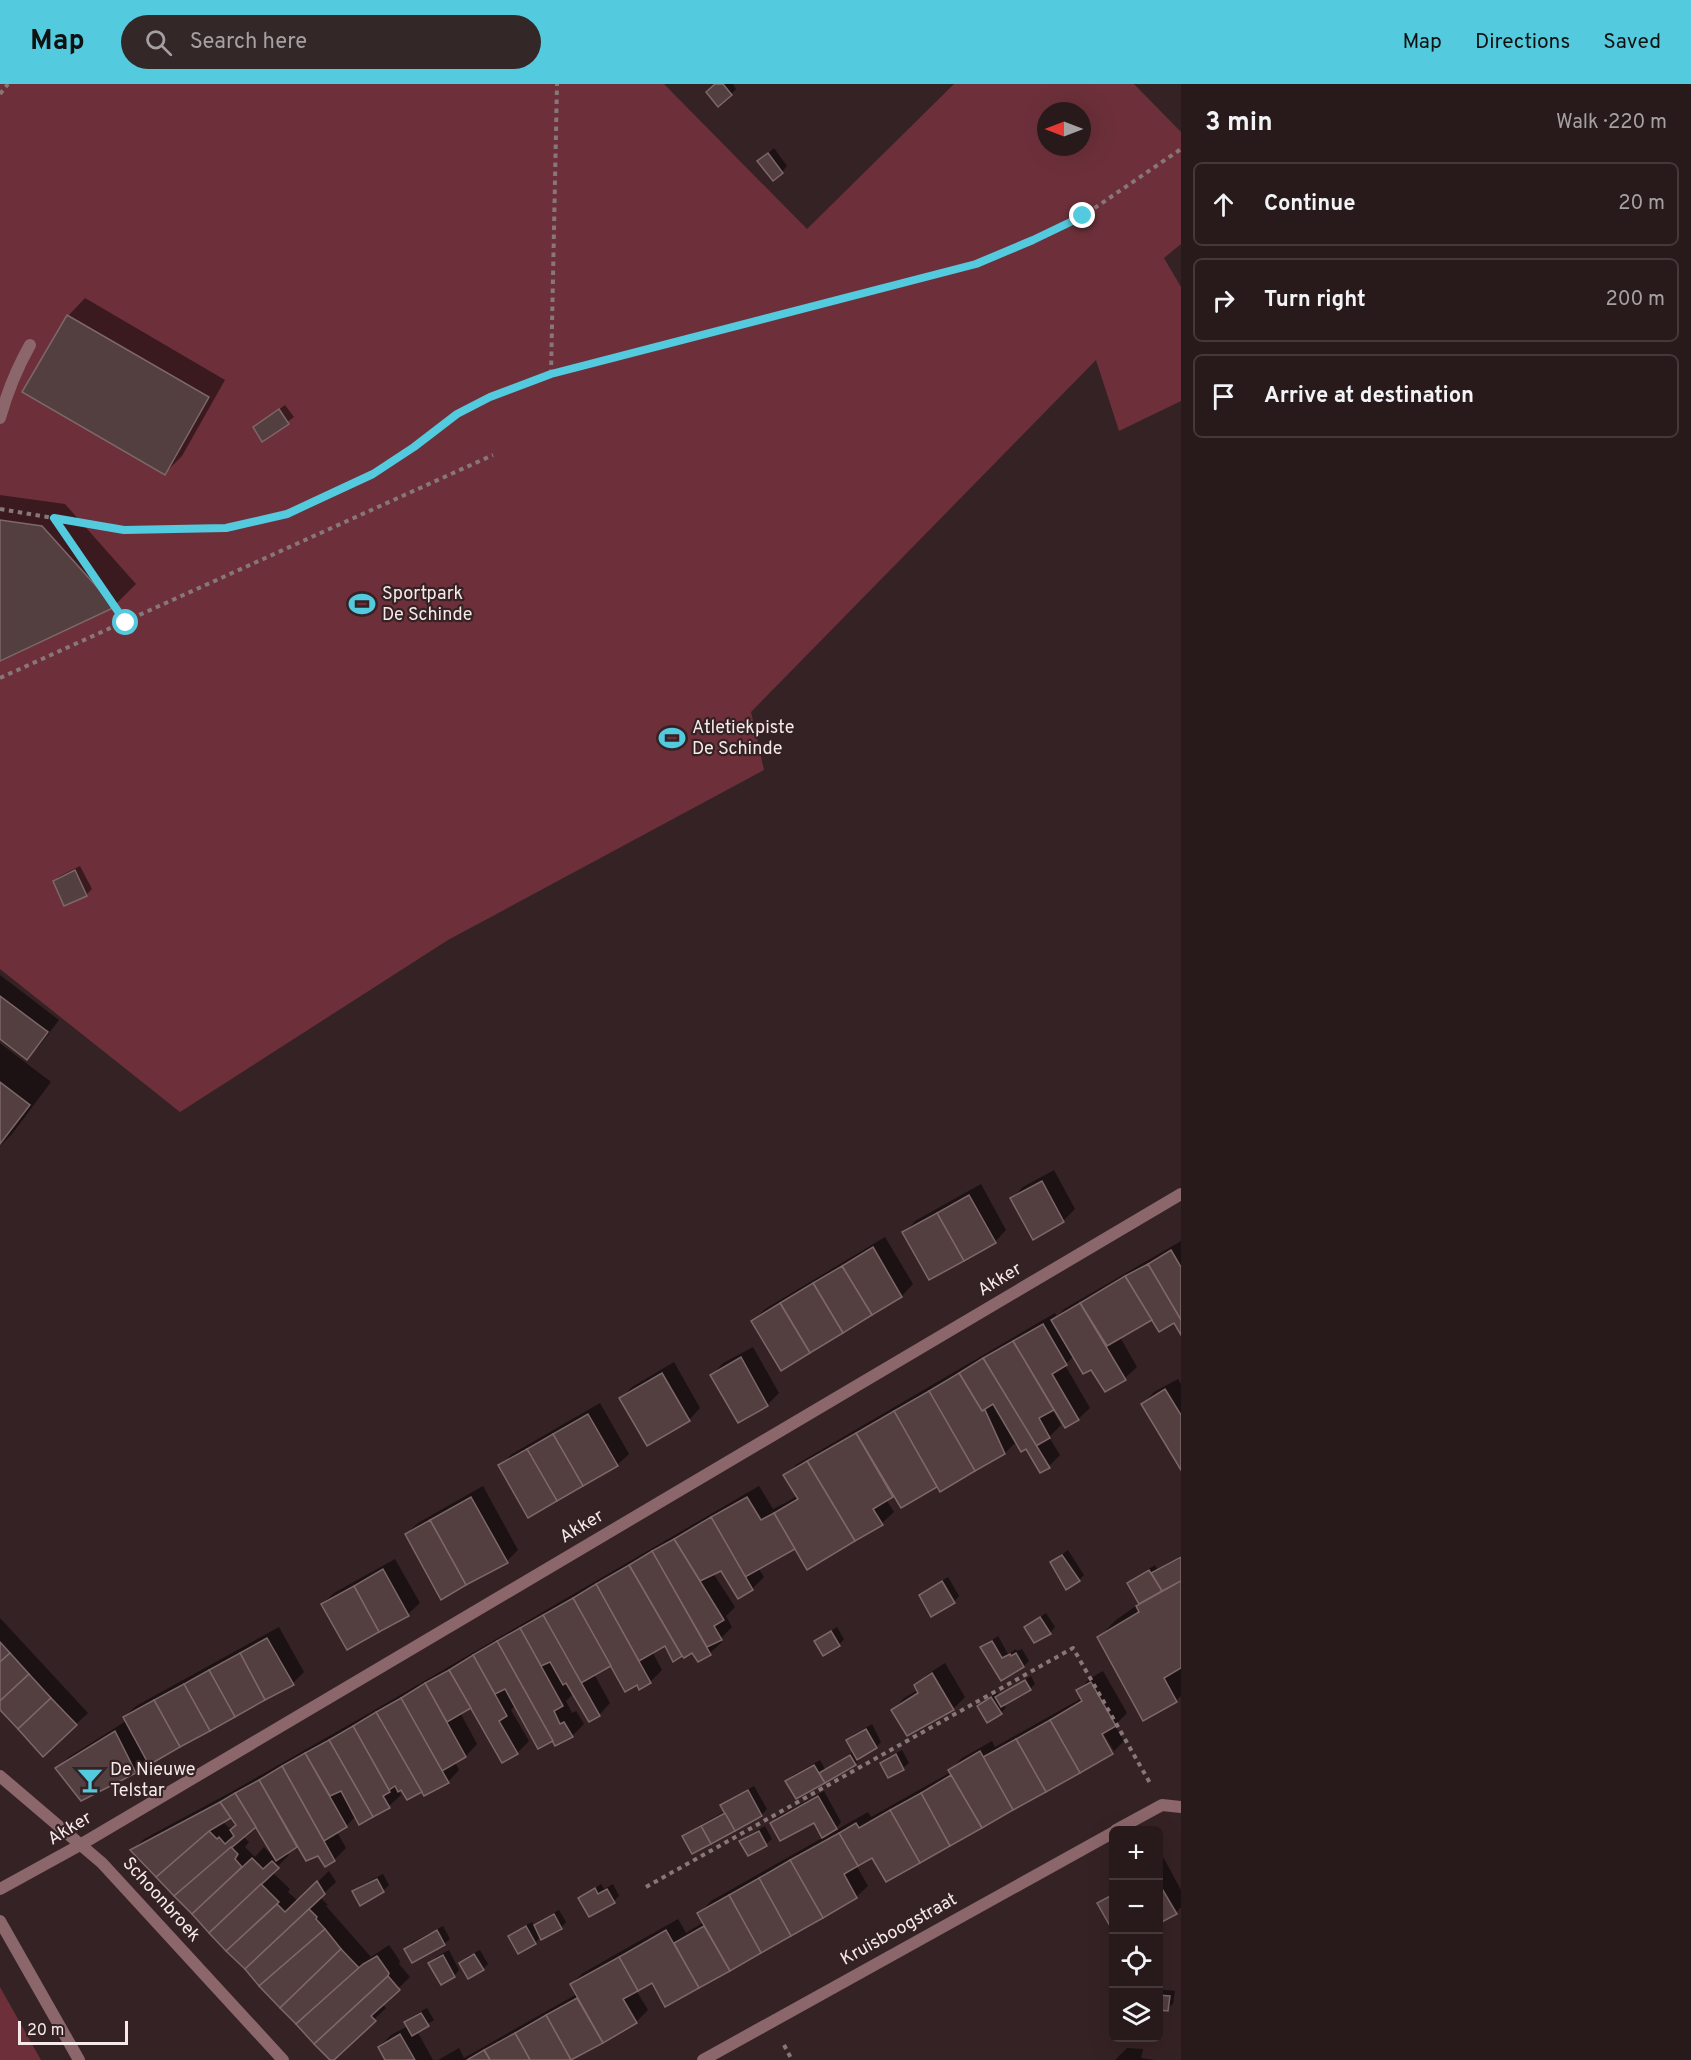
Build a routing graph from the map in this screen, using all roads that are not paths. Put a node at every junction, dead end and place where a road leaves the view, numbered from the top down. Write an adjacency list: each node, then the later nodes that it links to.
1 (30, 345): 2 (street)
2 (0, 418)
3 (1181, 1194): 8 (street, Akker)
4 (0, 1776): 8 (street, Schoonbroek)
5 (1181, 1807): 6 (street, Kruisboogstraat)
6 (1123, 1826)
7 (1109, 1834): 13 (street, Kruisboogstraat)
8 (80, 1845): 9 (street, Akker); 12 (street, Schoonbroek)
9 (0, 1889)
10 (0, 1921): 11 (street)
11 (79, 2060)
12 (283, 2060)
13 (703, 2060)

